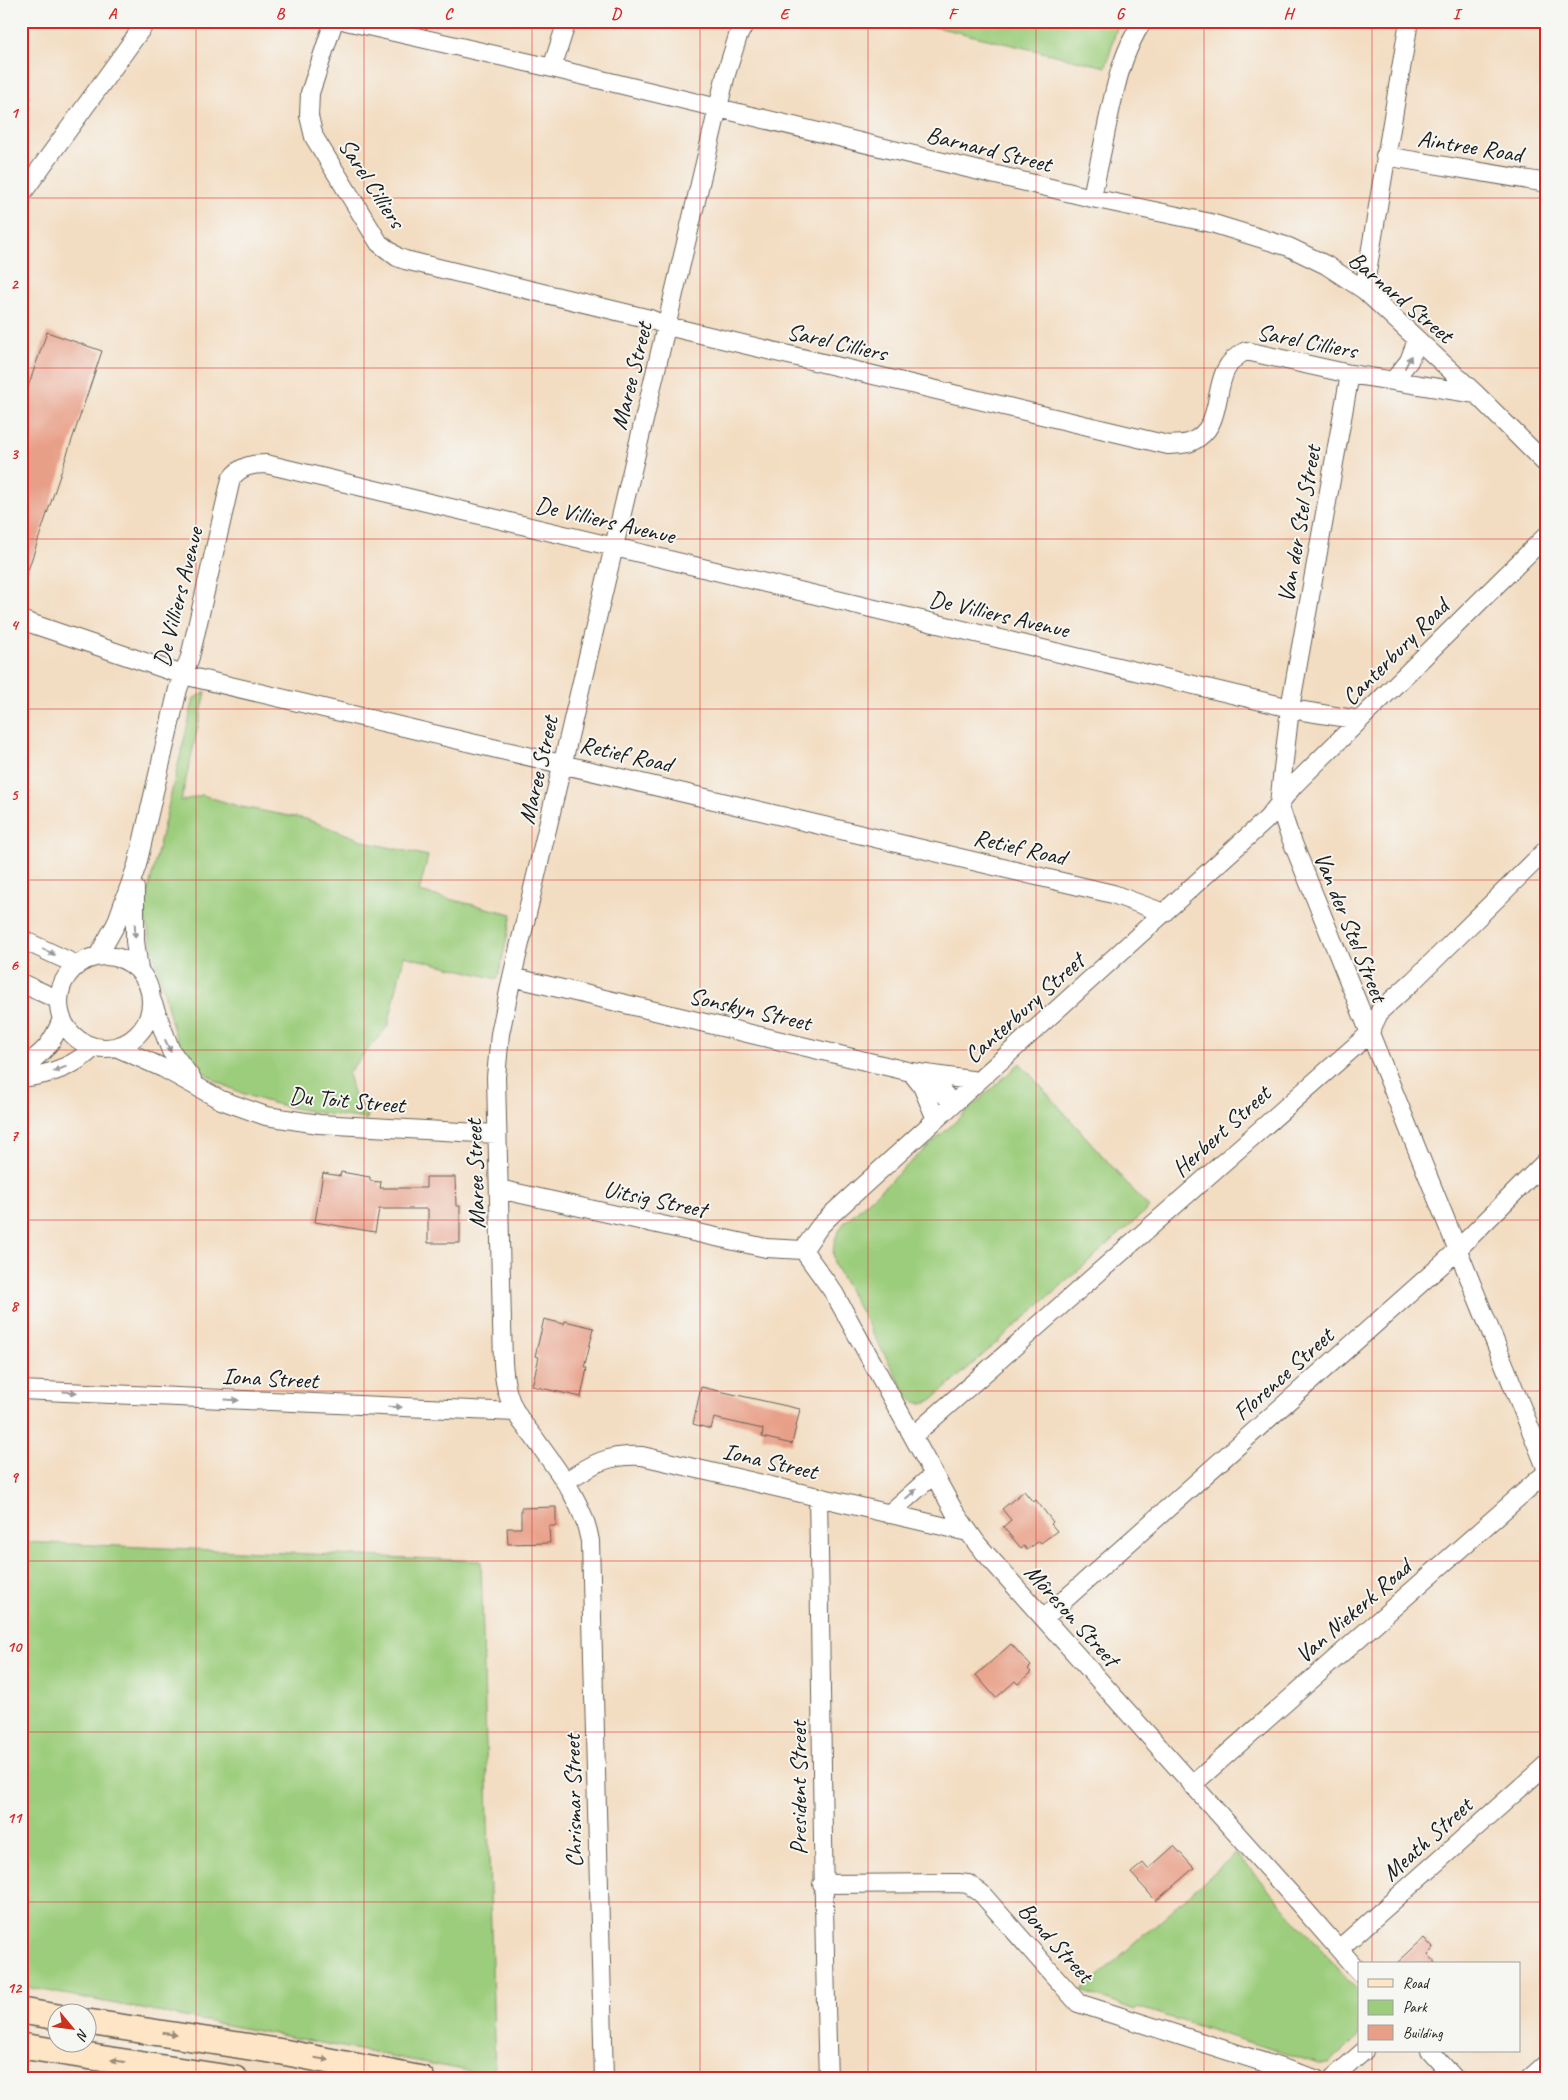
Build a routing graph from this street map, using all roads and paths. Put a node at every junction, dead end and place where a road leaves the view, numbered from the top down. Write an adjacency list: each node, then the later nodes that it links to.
1 (148, 21): 12 (street)
2 (334, 21): 15 (street, Sarel Cilliers)
3 (346, 21): 8 (street, Barnard Street)
4 (567, 21): 8 (street)
5 (746, 21): 9 (street, Maree Street)
6 (1143, 21): 13 (street)
7 (1409, 21): 10 (street)
8 (552, 68): 9 (street, Barnard Street)
9 (718, 108): 13 (street, Barnard Street); 15 (street, Maree Street)
10 (1386, 156): 11 (street, Aintree Road); 14 (street)
11 (1547, 183)
12 (21, 195)
13 (1092, 198): 14 (street, Barnard Street)
14 (1364, 290): 16 (street, Barnard Street)
15 (667, 326): 17 (street, Sarel Cilliers); 22 (street, Maree Street)
16 (1417, 340): 18 (street, one-way to 16); 19 (street, Barnard Street)
17 (1350, 374): 18 (street, Sarel Cilliers); 25 (street, Van der Stel Street)
18 (1393, 381): 19 (street, Sarel Cilliers)
19 (1476, 394): 20 (street, Barnard Street)
20 (1547, 465)
21 (1547, 535): 26 (street, Canterbury Road)
22 (614, 547): 24 (street, De Villiers Avenue); 25 (street, De Villiers Avenue); 27 (street, Maree Street)
23 (21, 620): 24 (street, Retief Road)
24 (183, 675): 27 (street, Retief Road); 30 (street, De Villiers Avenue)
25 (1290, 708): 26 (street, De Villiers Avenue); 28 (street, Van der Stel Street)
26 (1360, 720): 28 (street, Canterbury Road)
27 (564, 764): 31 (street, Retief Road); 36 (street, Maree Street)
28 (1279, 804): 31 (street, Canterbury Street); 41 (street, Van der Stel Street)
29 (1547, 848): 41 (street, Herbert Street)
30 (137, 865): 33 (street, De Villiers Avenue); 35 (street, De Villiers Avenue, one-way to 35)
31 (1164, 913): 47 (street, Canterbury Street)
32 (21, 939): 34 (street, one-way to 34)
33 (98, 956): 34 (street); 35 (street)
34 (77, 965): 38 (street)
35 (139, 970): 39 (street)
36 (512, 977): 45 (street, Sonskyn Street); 51 (street, Maree Street)
37 (21, 983): 38 (street)
38 (59, 1000): 40 (street)
39 (152, 1000): 43 (street); 48 (street, Du Toit Street, one-way to 48)
40 (62, 1019): 42 (street); 44 (street)
41 (1368, 1034): 54 (street, Van der Stel Street); 58 (street, Herbert Street)
42 (94, 1047): 43 (street); 46 (street, one-way to 46)
43 (116, 1047): 48 (street, Du Toit Street)
44 (21, 1068)
45 (911, 1072): 47 (street, Sonskyn Street); 49 (street); 50 (street)
46 (21, 1078)
47 (978, 1081): 49 (street, Canterbury Street)
48 (200, 1088): 51 (street, Du Toit Street)
49 (953, 1104): 50 (street, Canterbury Street)
50 (936, 1119): 55 (street, Canterbury Street)
51 (496, 1134): 53 (street, Maree Street)
52 (1547, 1160): 54 (street, Florence Street)
53 (499, 1190): 55 (street, Uitsig Street); 57 (street, Maree Street)
54 (1458, 1248): 59 (street, Van der Stel Street); 66 (street, Florence Street)
55 (803, 1250): 58 (street, Môreson Street)
56 (21, 1390): 57 (street, Iona Street, one-way to 57)
57 (516, 1412): 61 (street, Maree Street)
58 (913, 1436): 60 (street, Môreson Street)
59 (1547, 1471): 68 (street, Van Niekerk Road)
60 (934, 1474): 63 (street, one-way to 60); 65 (street, Môreson Street)
61 (565, 1482): 62 (street, Iona Street); 64 (street, Maree Street)
62 (818, 1497): 63 (street, Iona Street); 69 (street, President Street)
63 (889, 1514): 65 (street, Iona Street)
64 (586, 1523): 81 (street, Chrismar Street)
65 (968, 1532): 66 (street, Môreson Street)
66 (1044, 1618): 68 (street, Môreson Street)
67 (1547, 1764): 70 (street, Meath Street)
68 (1192, 1785): 70 (street, Môreson Street)
69 (822, 1884): 82 (street, President Street); 83 (street, Bond Street)
70 (1339, 1949): 71 (street, Môreson Street)
71 (1358, 1971)
72 (21, 2011): 73 (main road)
73 (48, 2015)
74 (98, 2024): 80 (main road, one-way to 80)
75 (21, 2046): 79 (main road, one-way to 75)
76 (1363, 2052): 84 (street)
77 (1431, 2052): 85 (street)
78 (1547, 2063): 86 (street)
79 (235, 2079)
80 (422, 2079)
81 (604, 2079)
82 (828, 2079)
83 (1316, 2079)
84 (1332, 2079)
85 (1455, 2079)
86 (1529, 2079)

